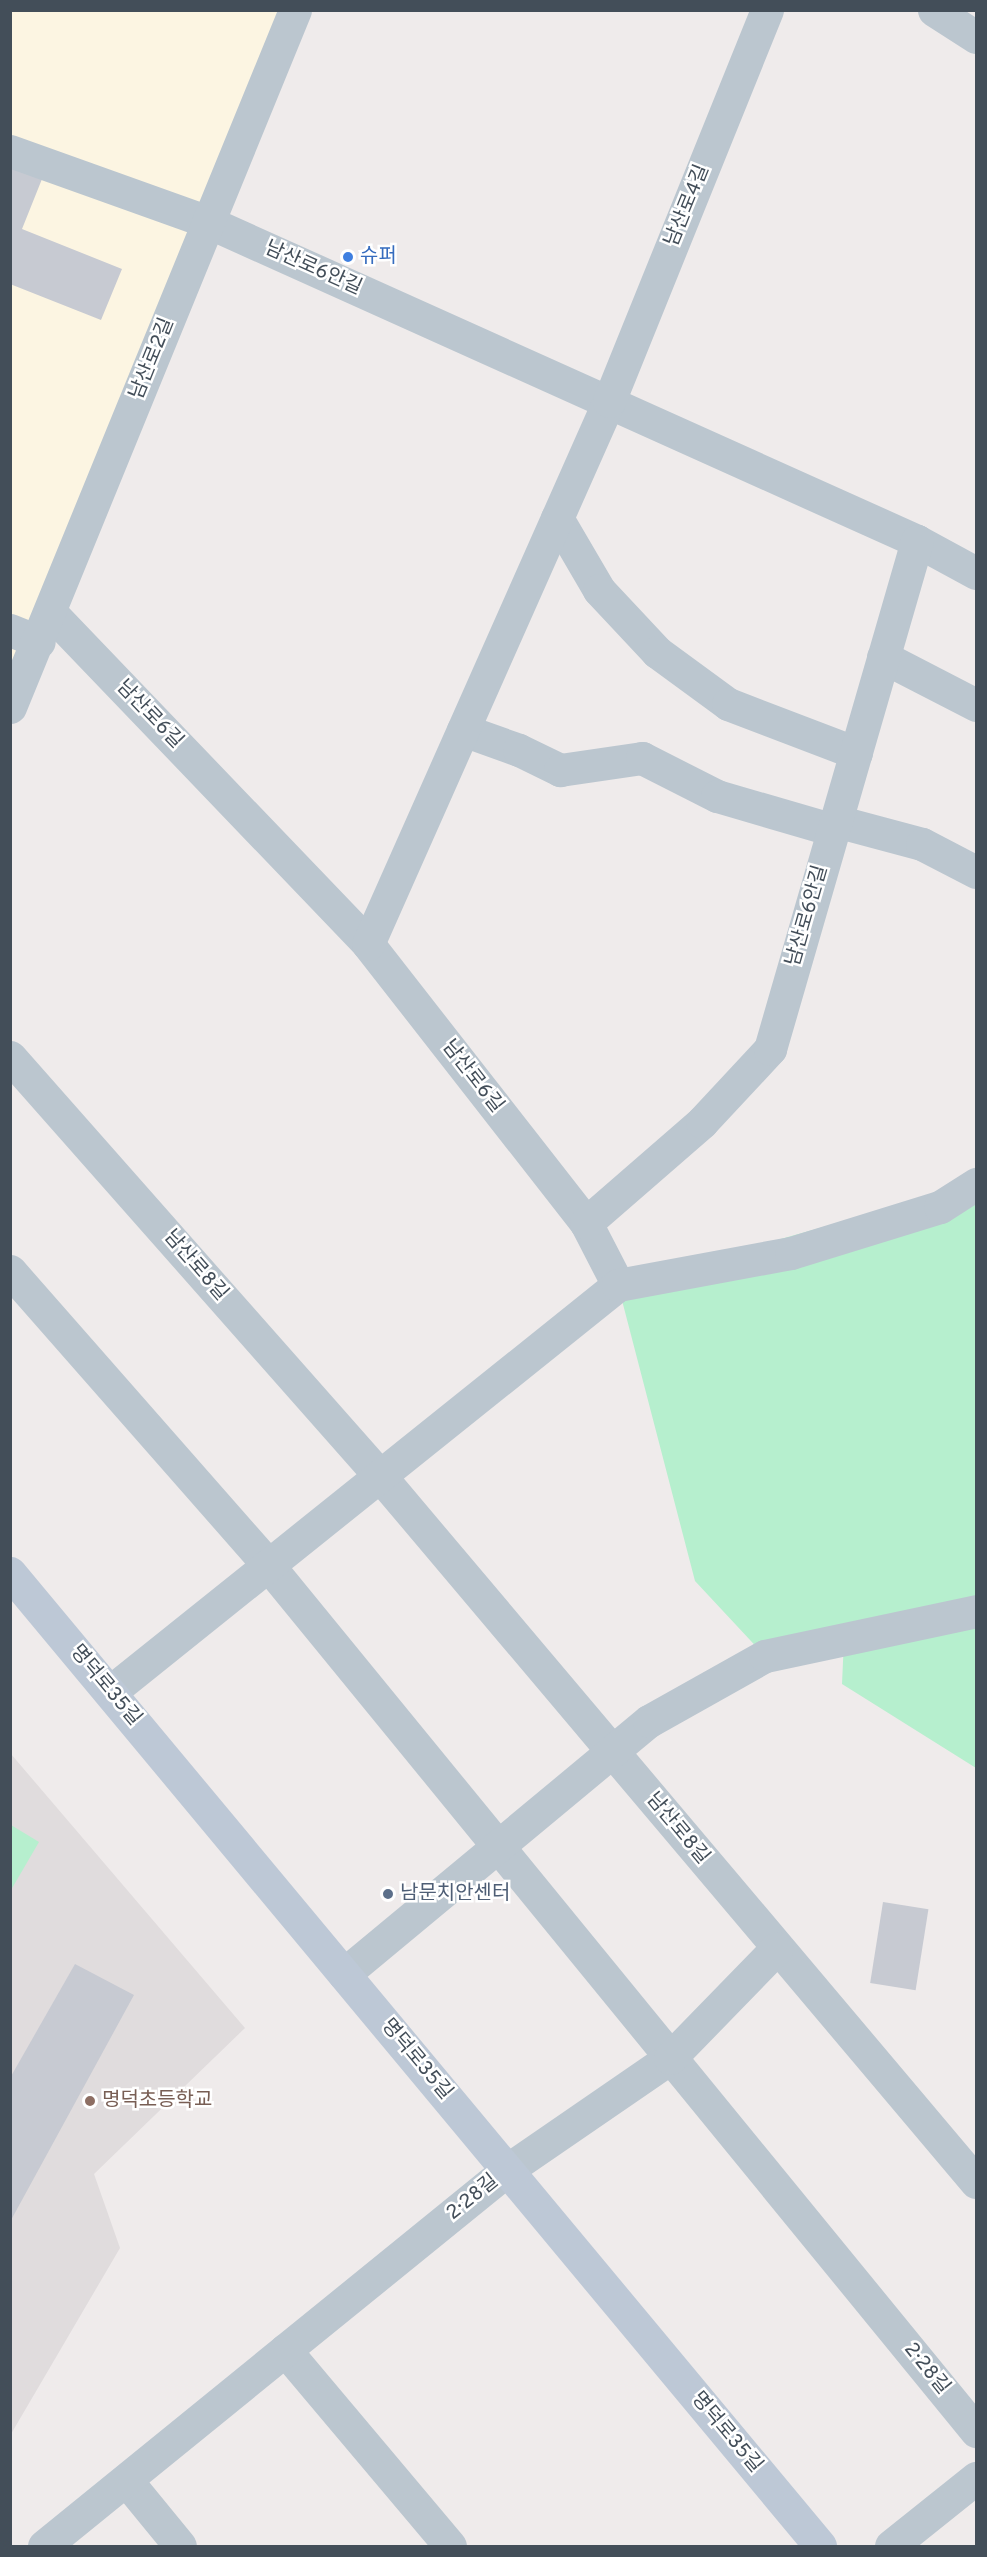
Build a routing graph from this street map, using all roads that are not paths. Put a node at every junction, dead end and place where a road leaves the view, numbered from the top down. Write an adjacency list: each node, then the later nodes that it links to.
1 (295, 10): 6 (street, 남산로2길)
2 (767, 10): 7 (street, 남산로4길)
3 (934, 10): 4 (street)
4 (976, 37)
5 (10, 151): 6 (street, 남산로6안길)
6 (208, 222): 7 (street, 남산로6안길); 11 (street, 남산로2길)
7 (609, 401): 8 (street); 9 (street, 남산로6안길)
8 (557, 518): 16 (street); 17 (street)
9 (917, 541): 10 (street, 남산로6안길); 13 (street, 남산로6안길)
10 (976, 573)
11 (50, 612): 12 (street, 남산로2길); 20 (street, 남산로6길)
12 (25, 636): 15 (street, 남산로2길)
13 (883, 657): 14 (street); 17 (street, 남산로6안길)
14 (976, 705)
15 (10, 707)
16 (463, 730): 18 (street); 20 (street)
17 (856, 753): 18 (street, 남산로6안길)
18 (834, 825): 19 (street); 23 (street, 남산로6안길)
19 (976, 872)
20 (368, 944): 23 (street, 남산로6길)
21 (10, 1057): 26 (street, 남산로8길)
22 (976, 1184): 25 (street)
23 (586, 1223): 25 (street, 남산로6길)
24 (10, 1271): 27 (street)
25 (618, 1285): 26 (street)
26 (380, 1476): 27 (street); 31 (street, 남산로8길)
27 (268, 1565): 30 (street); 32 (street)
28 (10, 1573): 30 (street, 명덕로35길)
29 (976, 1611): 31 (street)
30 (110, 1692): 34 (street, 명덕로35길)
31 (612, 1751): 32 (street); 33 (street, 남산로8길)
32 (497, 1846): 34 (street); 35 (street)
33 (777, 1948): 35 (street, 2·28길); 37 (street, 남산로8길)
34 (345, 1974): 36 (street, 명덕로35길)
35 (670, 2058): 36 (street, 2·28길); 39 (street, 2·28길)
36 (507, 2170): 38 (street, 2·28길); 45 (street, 명덕로35길)
37 (976, 2182)
38 (285, 2350): 41 (street, 2·28길); 44 (street)
39 (976, 2431)
40 (976, 2478): 46 (street)
41 (126, 2480): 42 (street, 2·28길); 43 (street)
42 (44, 2547)
43 (180, 2547)
44 (450, 2547)
45 (820, 2547)
46 (891, 2547)

